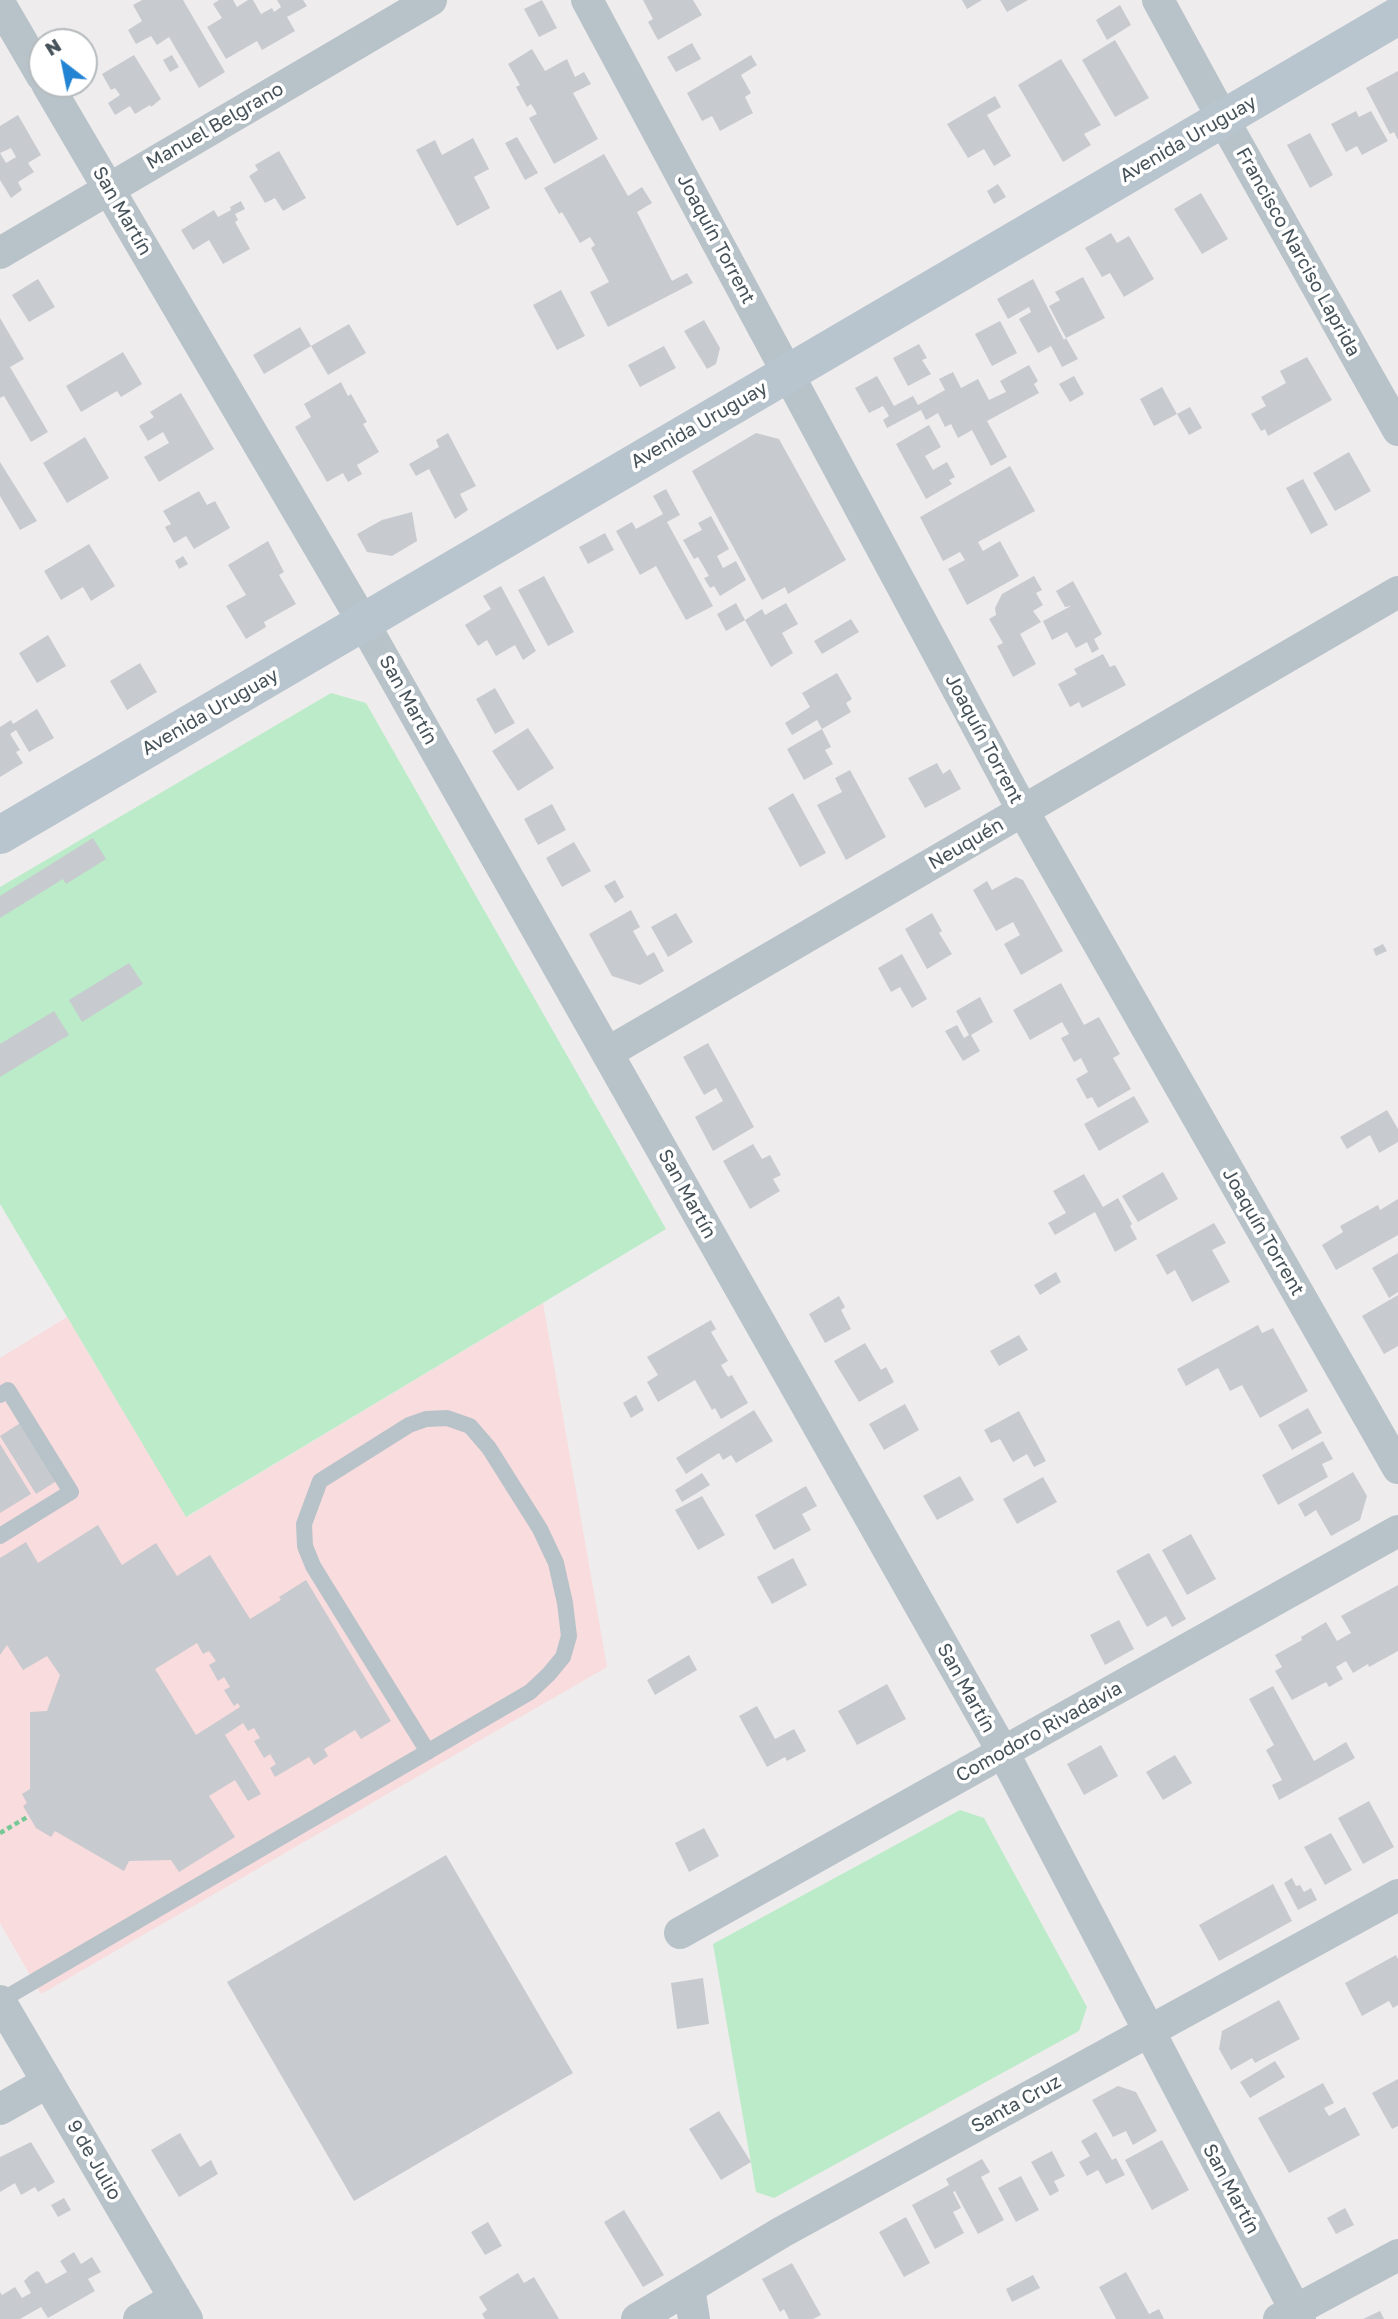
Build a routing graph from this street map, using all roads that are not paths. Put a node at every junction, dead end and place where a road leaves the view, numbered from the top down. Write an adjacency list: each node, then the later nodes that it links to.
1 (431, 0): 9 (street, Manuel Belgrano)
2 (587, 0): 11 (street, Joaquín Torrent)
3 (1158, 0): 8 (street, Francisco Narciso Laprida)
4 (0, 4): 6 (street)
5 (1398, 16): 8 (main road, Avenida Uruguay)
6 (28, 52)
7 (55, 98): 9 (street, San Martín)
8 (1223, 119): 11 (main road, Avenida Uruguay); 12 (street, Francisco Narciso Laprida)
9 (109, 189): 10 (street, Manuel Belgrano); 14 (street, San Martín)
10 (0, 253)
11 (788, 374): 14 (main road, Avenida Uruguay); 15 (street, Joaquín Torrent)
12 (1398, 430)
13 (1398, 592): 15 (street, Neuquén)
14 (363, 622): 16 (main road, Avenida Uruguay); 17 (street, San Martín)
15 (1023, 811): 17 (street, Neuquén); 19 (street, Joaquín Torrent)
16 (0, 835)
17 (607, 1053): 23 (street, San Martín)
18 (0, 1395): 21 (lane)
19 (1398, 1468)
20 (1398, 1531): 23 (street, Comodoro Rivadavia)
21 (0, 1536)
22 (428, 1752): 22 (lane); 26 (lane)
23 (1003, 1752): 25 (street, Comodoro Rivadavia); 27 (street, San Martín)
24 (1398, 1895): 27 (street, Santa Cruz)
25 (680, 1933)
26 (0, 2001): 28 (street, 9 de Julio)
27 (1149, 2031): 31 (street, Santa Cruz); 33 (street, San Martín)
28 (48, 2082): 29 (street); 32 (street, 9 de Julio)
29 (0, 2109)
30 (1398, 2255): 33 (street)
31 (690, 2288): 35 (street, Santa Cruz); 36 (street)
32 (181, 2309): 34 (street)
33 (1291, 2316)
34 (139, 2319)
35 (637, 2319)
36 (694, 2319)

